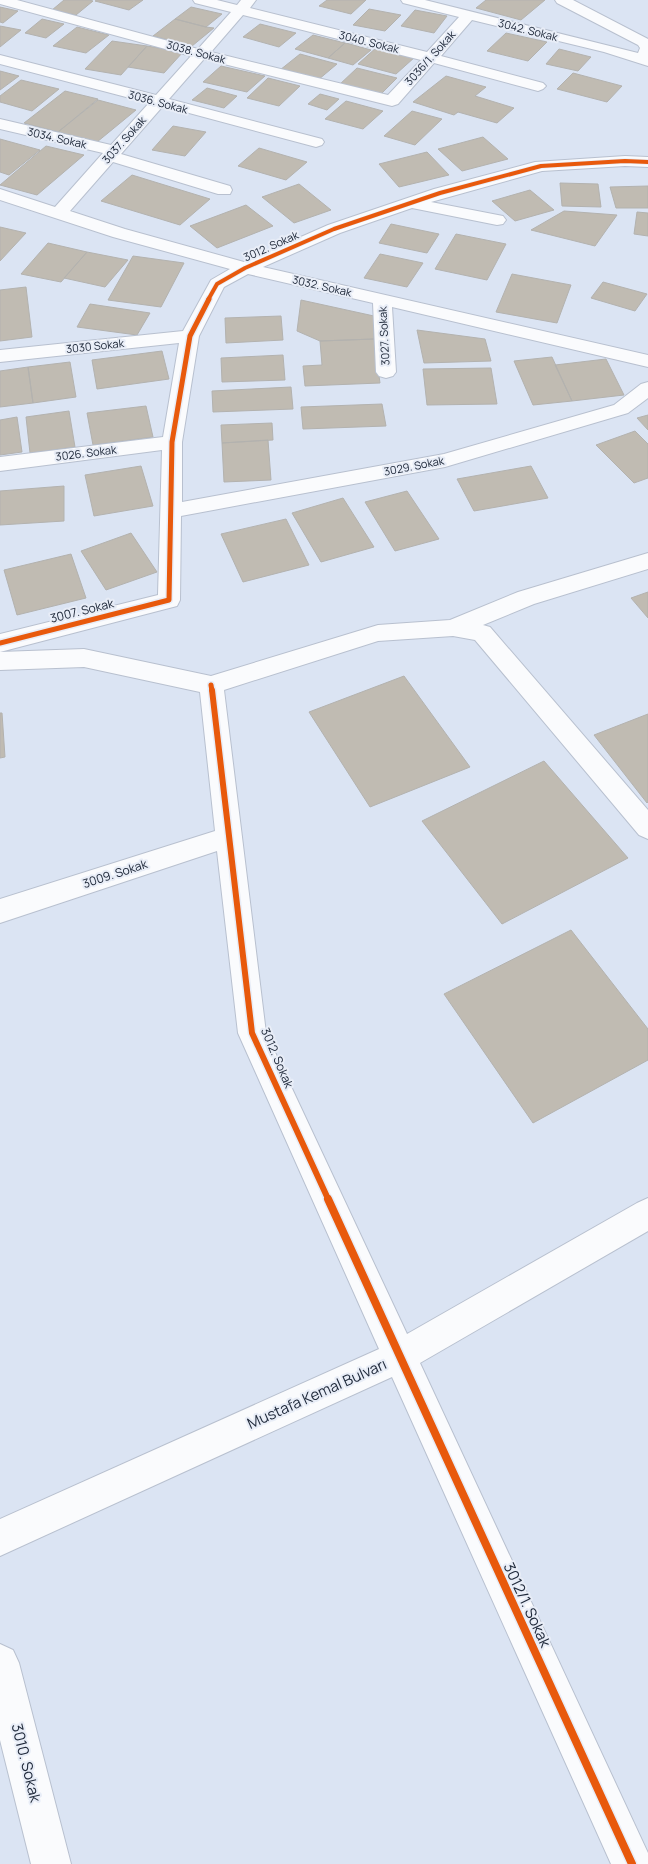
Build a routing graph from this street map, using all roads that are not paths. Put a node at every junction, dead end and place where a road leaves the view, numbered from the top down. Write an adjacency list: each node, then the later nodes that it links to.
1 (1, 0): 7 (street, 3038. Sokak)
2 (200, 0): 5 (street, 3040. Sokak)
3 (408, 0): 6 (street, 3042. Sokak)
4 (562, 0): 10 (street)
5 (245, 5): 7 (street, 3037. Sokak); 8 (street, 3040. Sokak)
6 (469, 15): 8 (street, 3036/1. Sokak); 10 (street, 3042. Sokak)
7 (201, 54): 12 (street, 3038. Sokak); 13 (street, 3037. Sokak)
8 (430, 58): 11 (street, 3040. Sokak); 12 (street, 3036/1. Sokak)
9 (0, 59): 13 (street, 3036. Sokak)
10 (646, 60)
11 (538, 86)
12 (392, 101)
13 (158, 102): 15 (street, 3036. Sokak); 16 (street, 3037. Sokak)
14 (0, 124): 16 (street, 3034. Sokak)
15 (316, 142)
16 (112, 153): 18 (street, 3034. Sokak); 21 (street, 3037. Sokak)
17 (648, 162): 20 (street, 3012. Sokak)
18 (224, 190)
19 (0, 194): 21 (street, 3032. Sokak)
20 (411, 203): 22 (street); 23 (street, 3012. Sokak)
21 (59, 213): 23 (street, 3032. Sokak)
22 (497, 220)
23 (244, 268): 24 (street, 3032. Sokak); 25 (street, 3012. Sokak)
24 (382, 300): 27 (street, 3032. Sokak); 28 (street, 3027. Sokak)
25 (190, 336): 26 (street, 3030 Sokak); 30 (street, 3012. Sokak)
26 (0, 356)
27 (648, 361)
28 (386, 372)
29 (648, 388): 32 (street, 3029. Sokak)
30 (172, 442): 31 (street, 3026. Sokak); 32 (street, 3012. Sokak)
31 (0, 464)
32 (170, 511): 34 (street, 3012. Sokak)
33 (648, 561): 35 (street)
34 (169, 600): 36 (street, 3007. Sokak)
35 (453, 628): 38 (street); 39 (street)
36 (0, 643)
37 (0, 661): 38 (street)
38 (211, 685): 40 (street, 3012. Sokak)
39 (648, 828)
40 (229, 837): 41 (street, 3009. Sokak); 43 (street, 3012. Sokak)
41 (0, 911)
42 (648, 1214): 43 (street, Mustafa Kemal Bulvarı)
43 (399, 1357): 44 (street, Mustafa Kemal Bulvarı); 47 (street, 3012/1. Sokak)
44 (0, 1538)
45 (0, 1663): 46 (street, 3010. Sokak)
46 (51, 1864)
47 (632, 1864)

